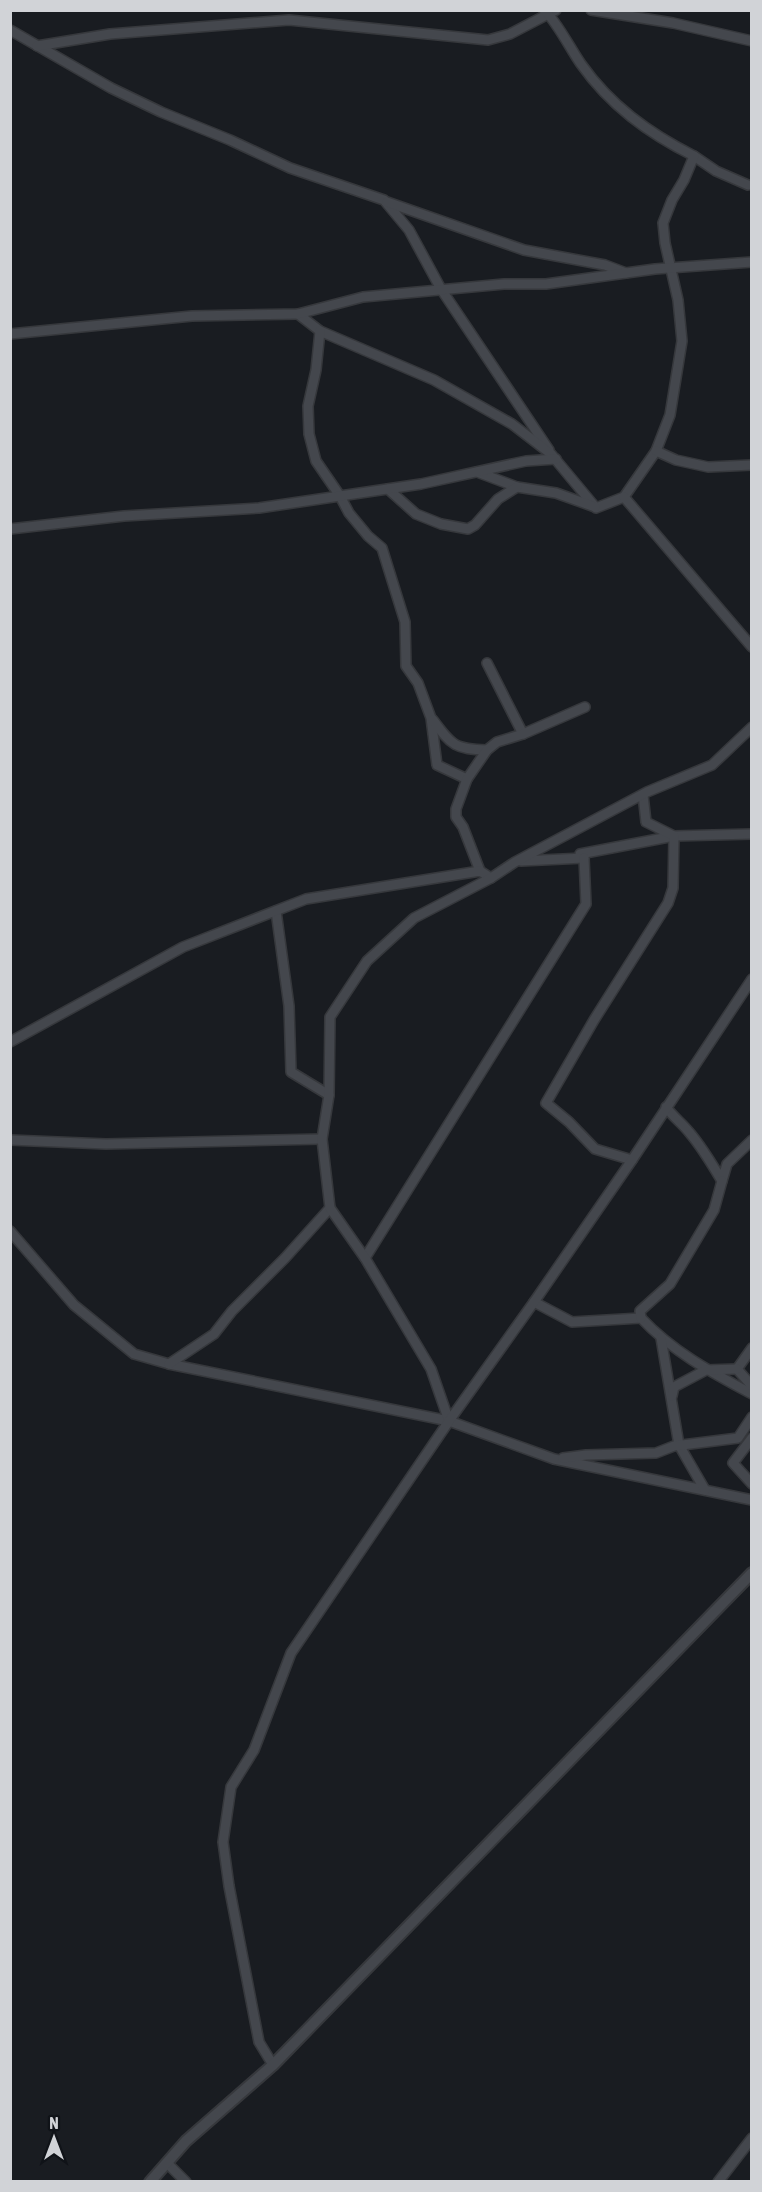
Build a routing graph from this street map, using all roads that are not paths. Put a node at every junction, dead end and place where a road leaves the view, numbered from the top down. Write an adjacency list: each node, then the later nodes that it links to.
1 (591, 10): 4 (street)
2 (549, 11): 5 (street); 6 (street)
3 (10, 30): 5 (street)
4 (752, 41)
5 (37, 46): 8 (street)
6 (694, 156): 7 (street); 10 (street)
7 (748, 185)
8 (384, 200): 11 (street); 12 (street)
9 (752, 262): 10 (street)
10 (672, 268): 11 (street); 16 (street)
11 (628, 273): 12 (street)
12 (441, 289): 13 (street); 17 (street)
13 (298, 314): 14 (street); 15 (street)
14 (320, 331): 17 (street); 22 (street)
15 (10, 334)
16 (656, 451): 18 (street); 23 (street)
17 (556, 459): 19 (street); 24 (street)
18 (752, 465)
19 (477, 472): 20 (street); 21 (street)
20 (517, 487): 21 (street); 24 (street)
21 (388, 489): 22 (street)
22 (340, 496): 25 (street); 29 (street)
23 (624, 497): 24 (street); 26 (street)
24 (596, 507)
25 (10, 529)
26 (752, 647)
27 (487, 663): 31 (street)
28 (585, 707): 31 (street)
29 (431, 718): 32 (street); 33 (street)
30 (752, 728): 34 (street)
31 (523, 734): 32 (street)
32 (487, 750): 33 (street)
33 (467, 779): 39 (street)
34 (643, 795): 36 (street); 38 (street)
35 (752, 834): 36 (street)
36 (674, 836): 37 (street); 49 (street)
37 (584, 858): 38 (street); 53 (street)
38 (515, 862): 40 (street)
39 (480, 871): 40 (street); 41 (street)
40 (491, 879): 44 (street)
41 (276, 911): 43 (street); 44 (street)
42 (750, 985): 45 (street)
43 (10, 1042)
44 (329, 1095): 46 (street)
45 (666, 1107): 49 (street); 50 (street)
46 (322, 1139): 47 (street); 51 (street)
47 (10, 1140)
48 (752, 1140): 50 (street)
49 (632, 1160): 54 (street)
50 (722, 1181): 55 (street)
51 (330, 1208): 53 (street); 58 (street)
52 (10, 1231): 58 (street)
53 (365, 1258): 65 (street)
54 (534, 1302): 55 (street); 65 (street)
55 (641, 1318): 56 (street)
56 (661, 1338): 60 (street); 63 (street)
57 (752, 1348): 59 (street)
58 (169, 1364): 65 (street)
59 (737, 1369): 60 (street); 61 (street)
60 (706, 1370): 62 (street); 63 (street)
61 (752, 1386)
62 (752, 1394)
63 (671, 1405): 67 (street)
64 (752, 1417): 67 (street)
65 (449, 1421): 68 (street); 73 (street)
66 (752, 1438): 69 (street)
67 (679, 1445): 68 (street); 70 (street)
68 (554, 1459): 70 (street)
69 (752, 1486): 71 (street)
70 (705, 1490): 71 (street)
71 (748, 1500)
72 (752, 1574): 73 (street)
73 (273, 2065): 75 (street)
74 (752, 2138): 78 (street)
75 (167, 2163): 76 (street); 77 (street)
76 (150, 2181)
77 (186, 2181)
78 (718, 2181)

